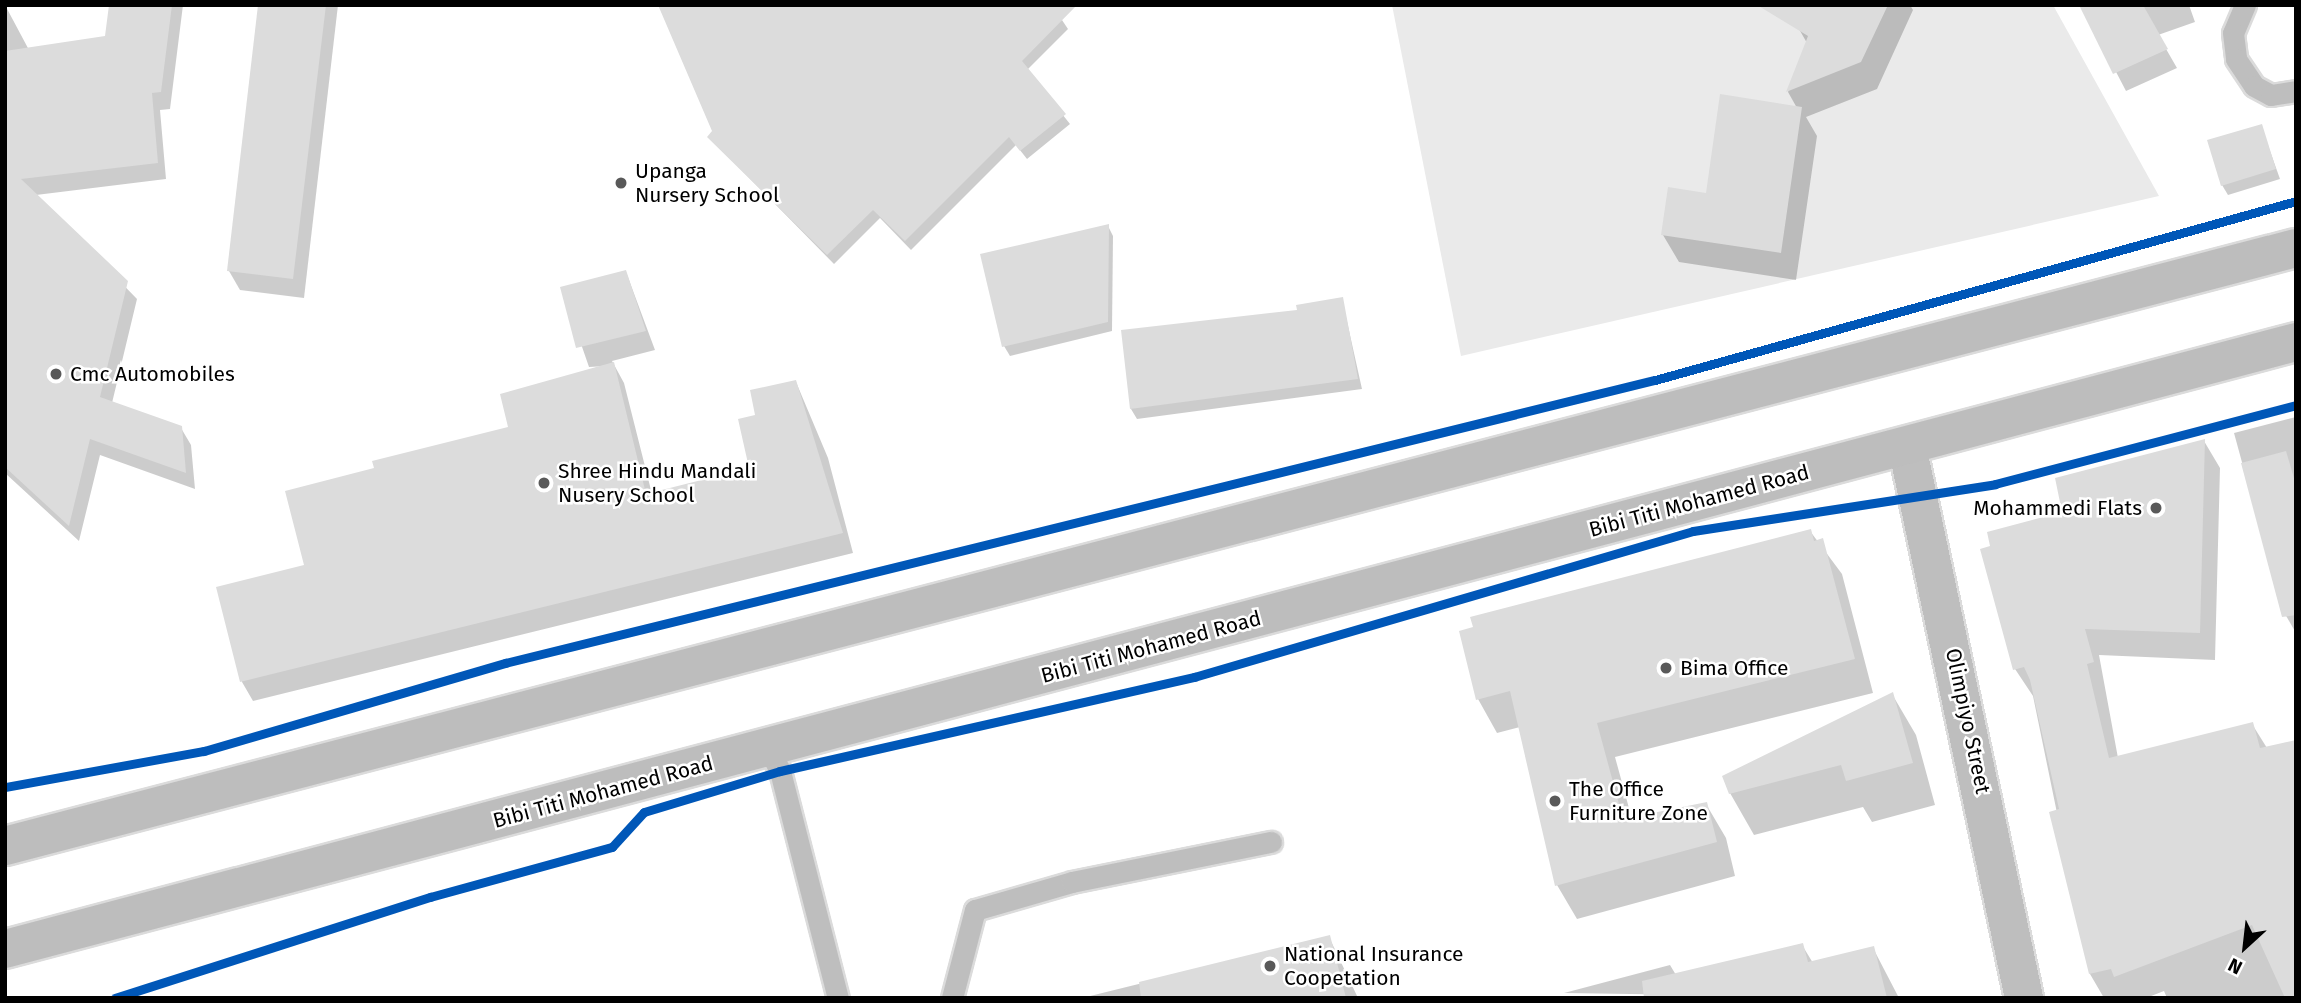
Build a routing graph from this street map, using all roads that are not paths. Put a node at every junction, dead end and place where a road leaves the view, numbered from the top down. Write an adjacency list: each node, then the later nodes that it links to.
1 (2245, 5): 2 (lane)
2 (2296, 91)
3 (2296, 248): 8 (highway)
4 (2296, 342): 5 (highway, Bibi Titi Mohamed Road)
5 (1907, 446): 6 (highway, Bibi Titi Mohamed Road); 12 (street, Olimpiyo Street)
6 (768, 748): 9 (highway, Bibi Titi Mohamed Road); 10 (lane)
7 (1271, 842): 11 (lane)
8 (5, 846)
9 (5, 949)
10 (838, 998)
11 (951, 998)
12 (2024, 998)

